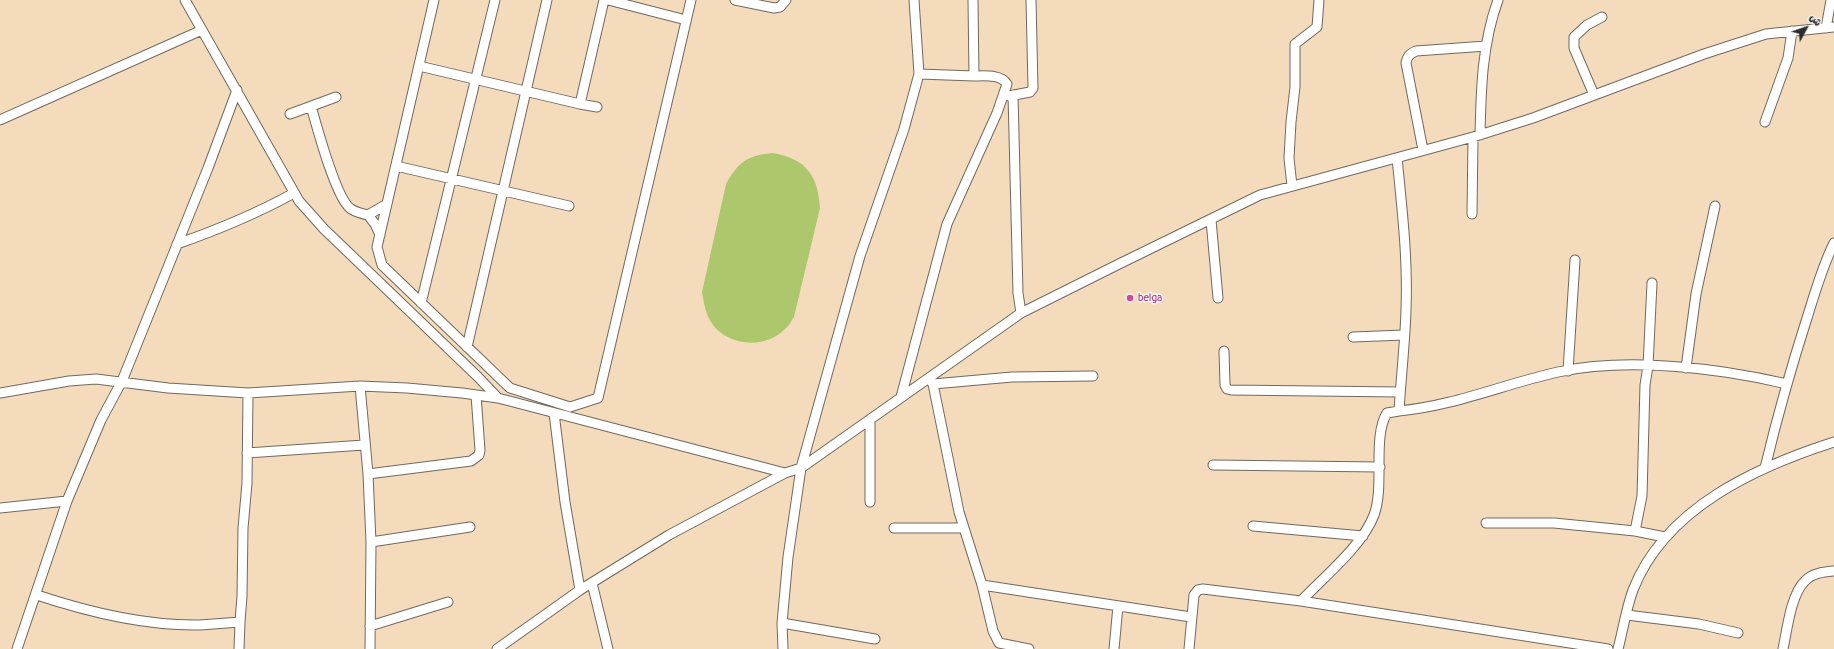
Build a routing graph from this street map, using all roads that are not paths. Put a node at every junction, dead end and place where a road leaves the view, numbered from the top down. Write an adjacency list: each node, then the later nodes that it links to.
1 (185, 0): 19 (street)
2 (434, 0): 22 (street)
3 (495, 0): 25 (street)
4 (547, 0): 27 (street)
5 (604, 0): 32 (street)
6 (608, 0): 17 (street)
7 (691, 0): 17 (street)
8 (735, 0): 9 (street)
9 (786, 0)
10 (914, 0): 23 (street)
11 (973, 0): 24 (street)
12 (1031, 0): 28 (street)
13 (1319, 0): 43 (street)
14 (1498, 0): 21 (street)
15 (1831, 0): 18 (street)
16 (1602, 17): 29 (street)
17 (686, 20): 62 (street)
18 (1830, 27): 20 (street)
19 (202, 30): 26 (street); 36 (street)
20 (1792, 31): 29 (street); 37 (street)
21 (1486, 46): 38 (street); 39 (street)
22 (419, 66): 25 (street); 41 (street)
23 (919, 74): 24 (street); 86 (street)
24 (974, 76): 31 (street)
25 (476, 79): 27 (street); 42 (street)
26 (237, 90): 45 (street); 53 (street)
27 (526, 91): 32 (street); 44 (street)
28 (1013, 95): 31 (street); 59 (street)
29 (1594, 95): 38 (street)
30 (336, 97): 33 (street)
31 (1003, 97): 76 (street)
32 (580, 104): 34 (street)
33 (311, 106): 35 (street); 50 (street)
34 (596, 108)
35 (290, 114)
36 (0, 120)
37 (1765, 122)
38 (1476, 136): 39 (street); 49 (street)
39 (1423, 150): 40 (street)
40 (1397, 158): 43 (street); 60 (street)
41 (396, 166): 42 (street); 46 (street)
42 (451, 178): 44 (street); 58 (street)
43 (1292, 186): 51 (street)
44 (503, 190): 47 (street); 62 (street)
45 (294, 194): 53 (street); 77 (street)
46 (387, 204): 50 (street); 52 (street)
47 (569, 206)
48 (1715, 206): 65 (street)
49 (1472, 214)
50 (368, 215): 52 (street)
51 (1210, 220): 57 (street); 59 (street)
52 (380, 235): 58 (street)
53 (177, 244): 68 (street)
54 (1834, 244): 70 (street)
55 (1575, 260): 66 (street)
56 (1652, 283): 64 (street)
57 (1218, 298)
58 (421, 303): 62 (street)
59 (1021, 313): 69 (street)
60 (1404, 334): 61 (street); 73 (street)
61 (1353, 337)
62 (467, 347)
63 (1224, 351): 73 (street)
64 (1648, 366): 65 (street); 66 (street); 98 (street)
65 (1686, 368): 70 (street)
66 (1568, 371): 78 (street)
67 (1093, 376): 69 (street)
68 (122, 381): 72 (street); 74 (street); 90 (street)
69 (931, 382): 76 (street); 97 (street)
70 (1788, 384): 87 (street)
71 (360, 386): 72 (street); 75 (street); 82 (street)
72 (248, 392): 83 (street)
73 (1400, 392): 78 (street)
74 (0, 393)
75 (476, 395): 77 (street); 89 (street)
76 (901, 397): 80 (street)
77 (498, 398): 79 (street)
78 (1399, 411): 85 (street)
79 (554, 413): 88 (street); 105 (street)
80 (870, 420): 86 (street); 91 (street)
81 (1834, 442): 87 (street)
82 (364, 446): 83 (street); 89 (street)
83 (247, 453): 112 (street)
84 (1213, 465): 85 (street)
85 (1380, 467): 99 (street)
86 (801, 468): 88 (street); 113 (street)
87 (1765, 468): 100 (street)
88 (785, 473): 103 (street)
89 (368, 474): 101 (street)
90 (67, 501): 92 (street); 106 (street)
91 (870, 502)
92 (0, 508)
93 (1486, 523): 98 (street)
94 (470, 526): 101 (street)
95 (1253, 526): 99 (street)
96 (894, 528): 97 (street)
97 (964, 528): 104 (street)
98 (1635, 531): 100 (street)
99 (1363, 536): 107 (street)
100 (1665, 537): 110 (street)
101 (371, 542): 114 (street)
102 (1834, 570): 128 (street)
103 (592, 584): 105 (street); 121 (street)
104 (982, 585): 109 (street); 123 (street)
105 (580, 590): 120 (street)
106 (37, 595): 112 (street); 117 (street)
107 (1301, 601): 111 (street); 126 (street)
108 (448, 602): 114 (street)
109 (1118, 606): 111 (street); 124 (street)
110 (1626, 615): 115 (street); 127 (street)
111 (1191, 617): 125 (street)
112 (240, 622): 118 (street)
113 (782, 623): 116 (street); 122 (street)
114 (370, 626): 119 (street)
115 (1738, 633)
116 (875, 640)
117 (17, 649)
118 (239, 649)
119 (370, 649)
120 (497, 649)
121 (608, 649)
122 (783, 649)
123 (1029, 649)
124 (1114, 649)
125 (1189, 649)
126 (1608, 649)
127 (1618, 649)
128 (1782, 649)

